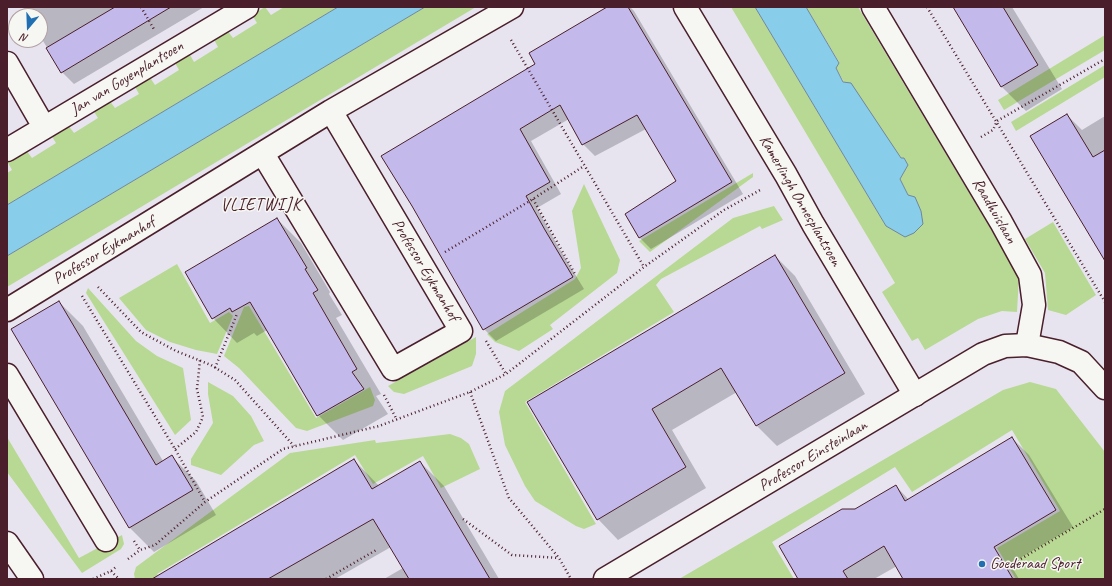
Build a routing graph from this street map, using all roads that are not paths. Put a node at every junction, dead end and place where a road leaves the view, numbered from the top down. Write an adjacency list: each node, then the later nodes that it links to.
1 (247, 7): 7 (street, Jan van Goyenplantsoen)
2 (685, 7): 14 (street, Kamerlingh Onnesplantsoen)
3 (873, 7): 11 (street, Raadhuislaan)
4 (504, 12): 6 (street, Professor Eykmanhof)
5 (7, 63): 7 (street)
6 (331, 111): 9 (street, Professor Eykmanhof); 9 (street, Professor Eykmanhof)
7 (44, 127): 8 (street, Jan van Goyenplantsoen)
8 (7, 150)
9 (263, 154): 10 (street, Professor Eykmanhof)
10 (7, 310)
11 (1027, 345): 13 (street); 14 (street, Professor Einsteinlaan)
12 (7, 375): 15 (street)
13 (1105, 388)
14 (915, 395): 18 (street, Professor Einsteinlaan)
15 (106, 540)
16 (7, 543): 17 (street)
17 (32, 579)
18 (604, 579)

